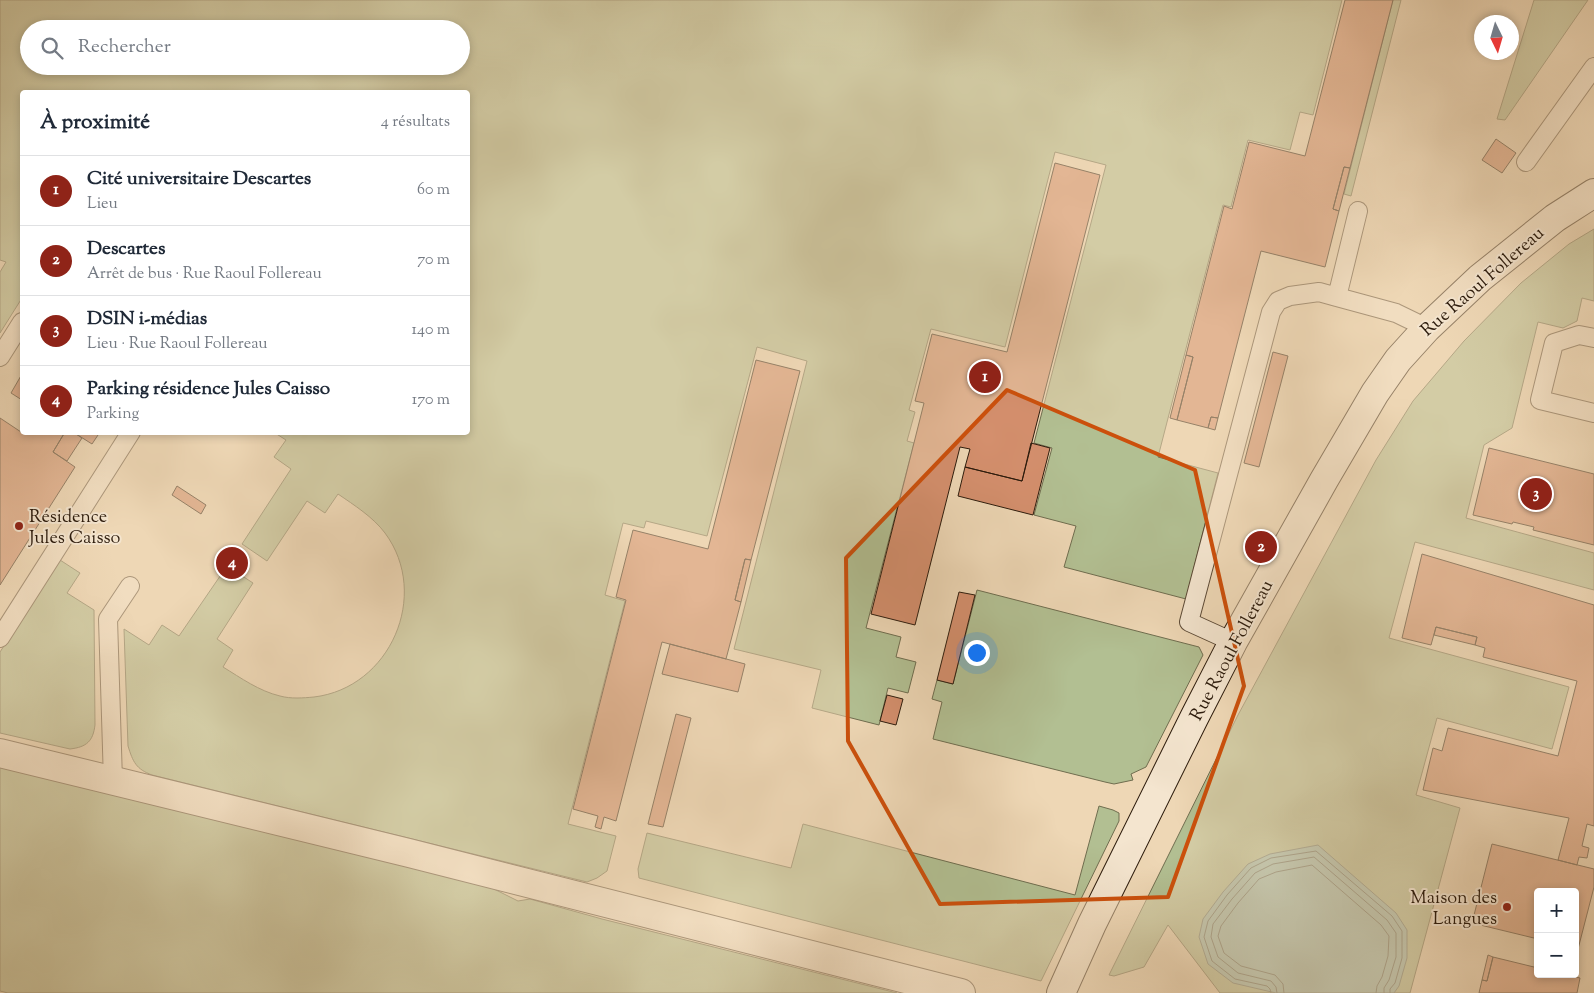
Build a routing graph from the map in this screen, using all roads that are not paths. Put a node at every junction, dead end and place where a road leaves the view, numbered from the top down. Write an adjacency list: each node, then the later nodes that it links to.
1 (1594, 67): 2 (lane)
2 (1526, 162)
3 (1594, 193): 7 (street, Rue Raoul Follereau)
4 (1358, 212): 5 (lane)
5 (1337, 297): 7 (lane); 14 (lane)
6 (20, 325): 9 (lane)
7 (1427, 328): 14 (street, Rue Raoul Follereau)
8 (1594, 338): 10 (lane)
9 (0, 357)
10 (1594, 413)
11 (130, 435): 13 (lane)
12 (130, 586): 16 (lane)
13 (0, 638)
14 (1233, 642): 18 (street, Rue Raoul Follereau)
15 (0, 753): 16 (street)
16 (113, 781): 17 (street)
17 (961, 993)
18 (1061, 993)

